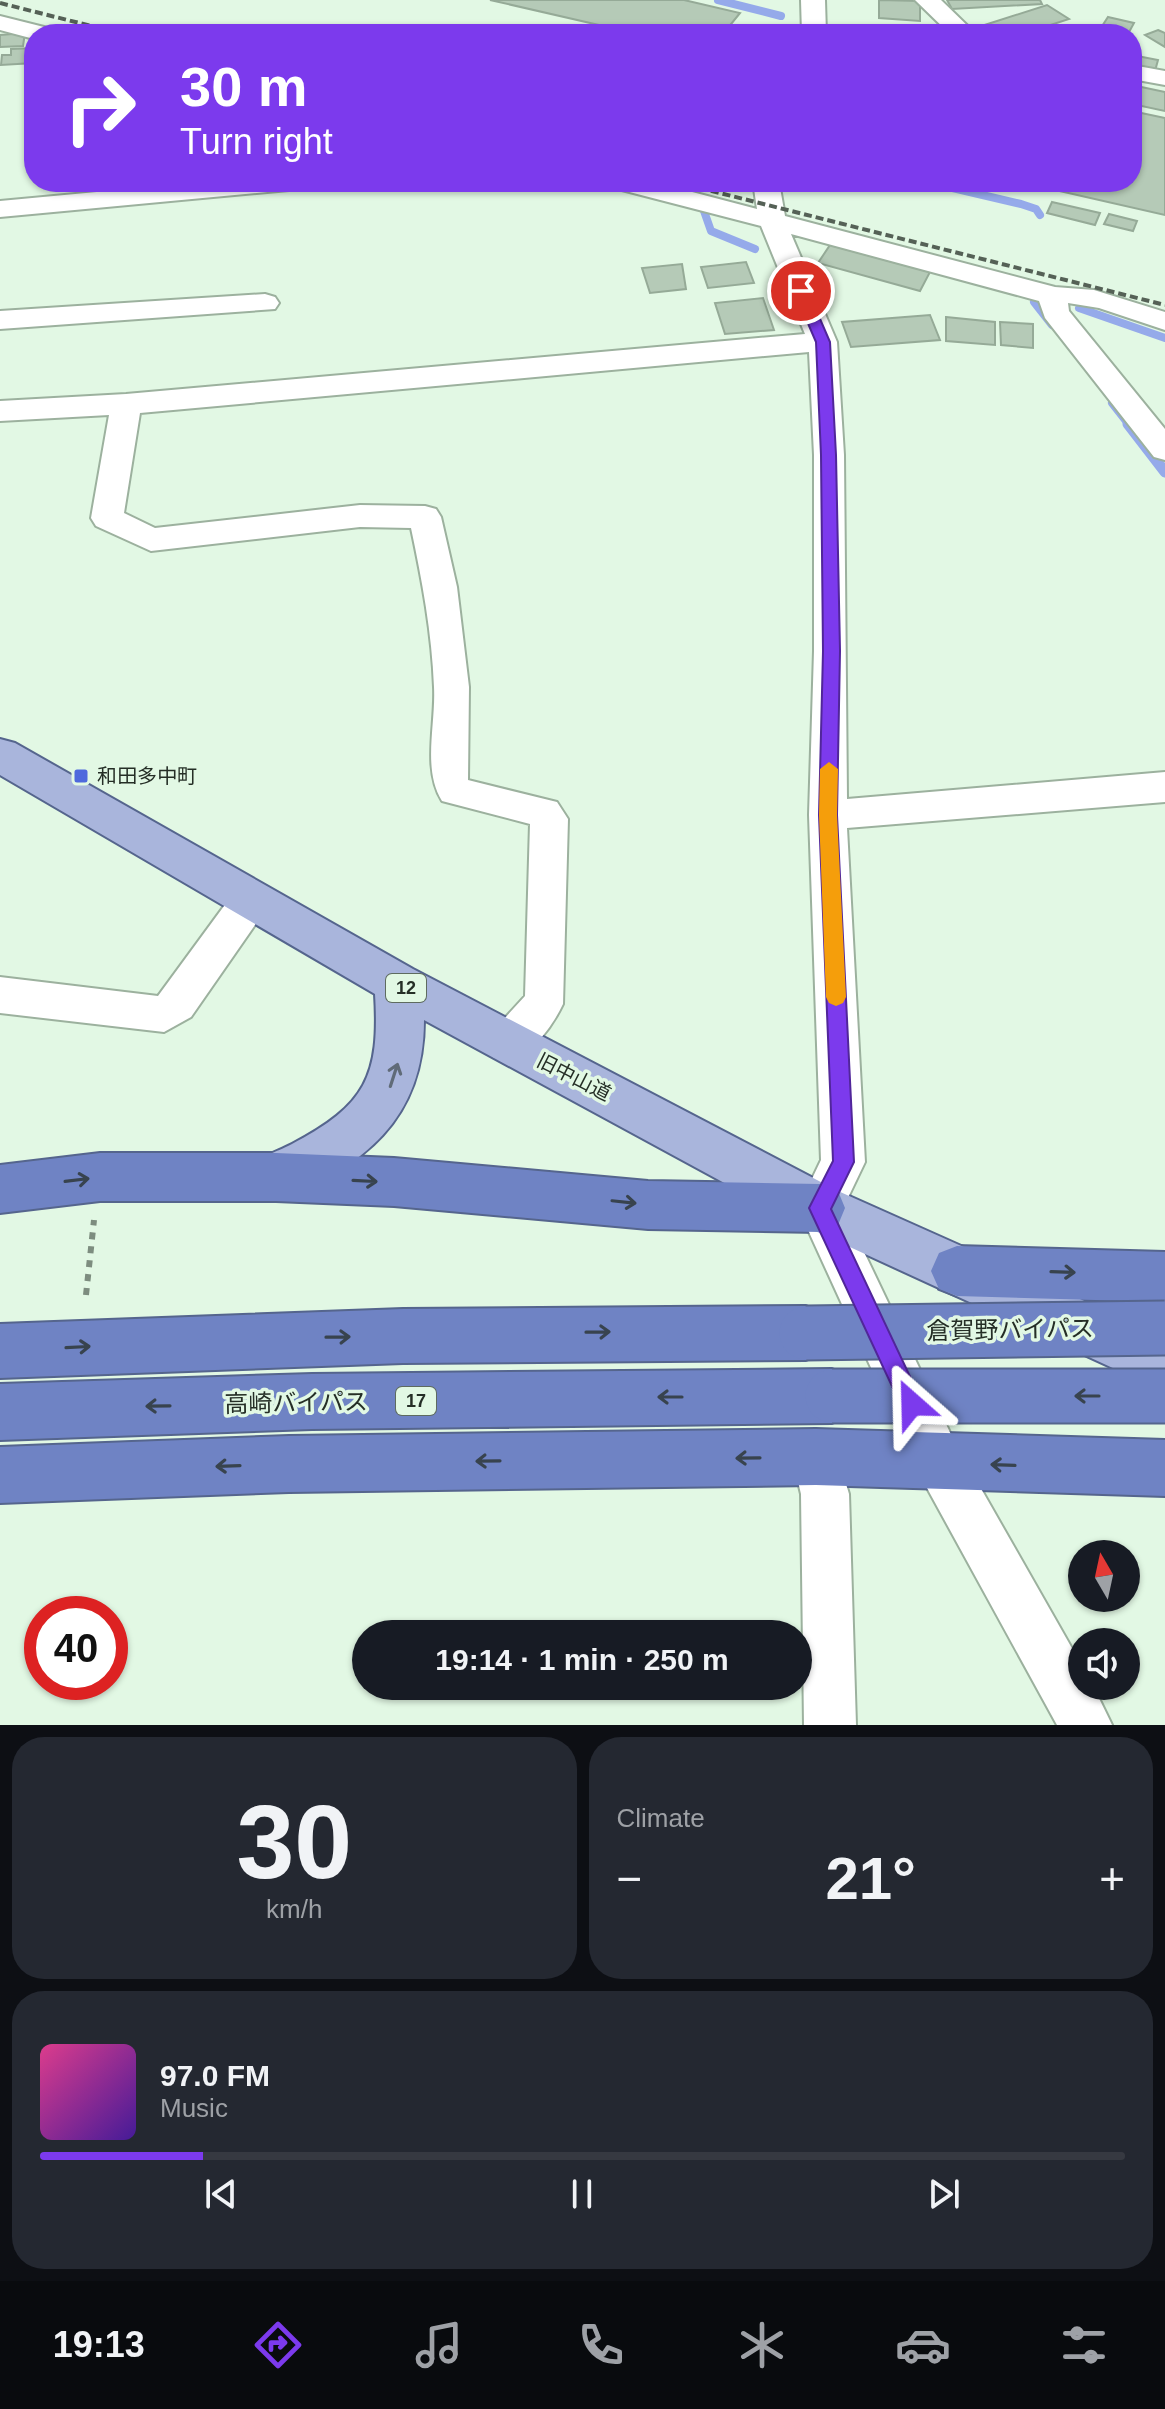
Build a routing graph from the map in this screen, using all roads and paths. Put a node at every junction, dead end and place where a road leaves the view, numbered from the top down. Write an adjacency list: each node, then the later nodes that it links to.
1 (813, 0): 4 (street)
2 (927, 0): 5 (street)
3 (0, 23): 6 (street)
4 (814, 24)
5 (953, 24)
6 (24, 29)
7 (1142, 74): 8 (street)
8 (1165, 78)
9 (182, 192): 12 (street)
10 (652, 192): 13 (street)
11 (768, 192): 13 (street)
12 (0, 209)
13 (778, 236): 14 (street); 18 (street)
14 (1052, 296): 17 (street); 21 (street)
15 (265, 303): 16 (street)
16 (0, 320)
17 (1165, 321)
18 (823, 342): 19 (street); 24 (street)
19 (126, 404): 20 (street); 28 (street)
20 (0, 411)
21 (1165, 450)
22 (0, 755): 25 (main road, 旧中山道 / 12)
23 (1165, 787): 24 (street)
24 (828, 815): 31 (street)
25 (252, 898): 26 (main road, 旧中山道 / 12); 27 (street)
26 (397, 983): 28 (main road, 旧中山道 / 12); 29 (main road, one-way to 26)
27 (0, 995)
28 (508, 1044): 31 (main road, 旧中山道 / 12)
29 (276, 1177): 30 (highway, one-way to 29); 31 (highway, one-way to 31)
30 (0, 1189)
31 (820, 1208): 33 (main road, 旧中山道); 42 (street)
32 (96, 1209): 35 (path)
33 (957, 1271): 34 (highway, one-way to 34); 38 (main road, 旧中山道)
34 (1165, 1277)
35 (86, 1295)
36 (1165, 1328): 37 (highway, 倉賀野バイパス, one-way to 36, bridge)
37 (0, 1351)
38 (1165, 1365)
39 (1165, 1396): 40 (highway, 高崎バイパス / 17, one-way to 40, bridge)
40 (0, 1412)
41 (816, 1457): 42 (highway); 44 (highway, one-way to 44); 45 (street)
42 (938, 1460): 43 (highway, one-way to 42); 46 (street)
43 (1165, 1468)
44 (0, 1475)
45 (830, 1725)
46 (1086, 1725)

